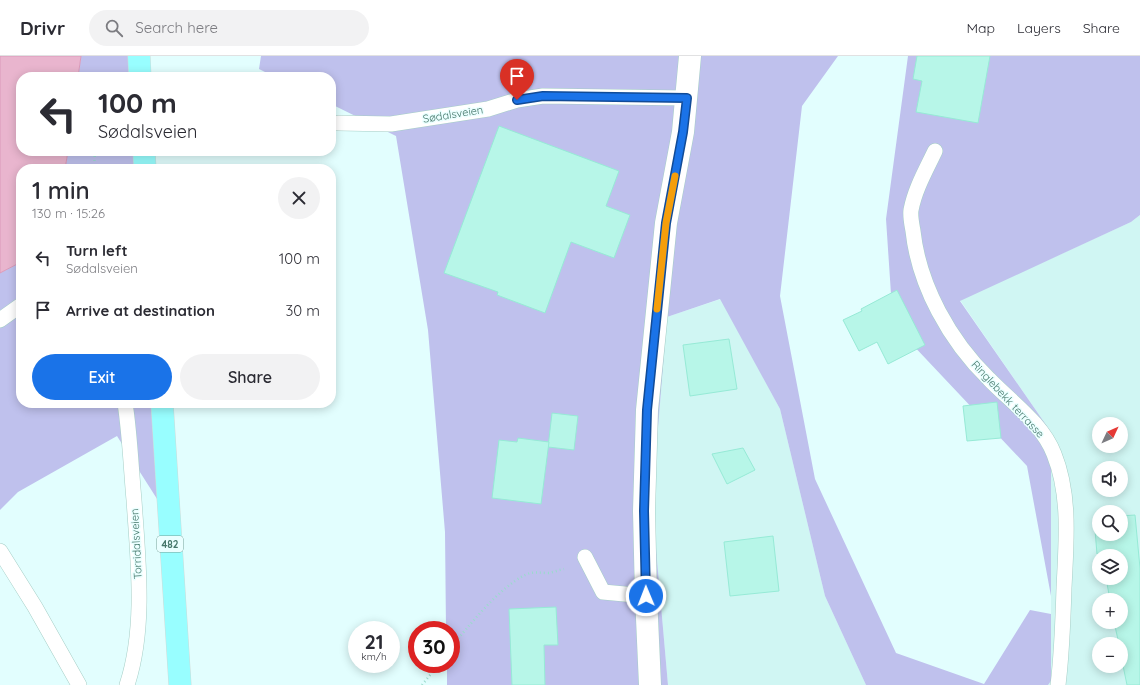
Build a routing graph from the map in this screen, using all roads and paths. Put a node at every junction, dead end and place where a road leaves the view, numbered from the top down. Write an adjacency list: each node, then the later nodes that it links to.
1 (139, 56): 3 (main road)
2 (690, 56): 4 (street)
3 (140, 72)
4 (687, 98): 5 (lane, Sødalsveien); 13 (street)
5 (338, 123)
6 (935, 151): 21 (lane, Ringlebekk terrasse)
7 (16, 309): 8 (lane)
8 (0, 320)
9 (125, 408): 17 (lane, Torridalsveien)
10 (162, 408): 18 (main road, 482)
11 (0, 551): 16 (lane)
12 (585, 557): 13 (lane); 14 (path)
13 (646, 596): 20 (street)
14 (460, 637)
15 (432, 673): 19 (path)
16 (79, 685)
17 (127, 685)
18 (180, 685)
19 (422, 685)
20 (650, 685)
21 (1058, 685)

